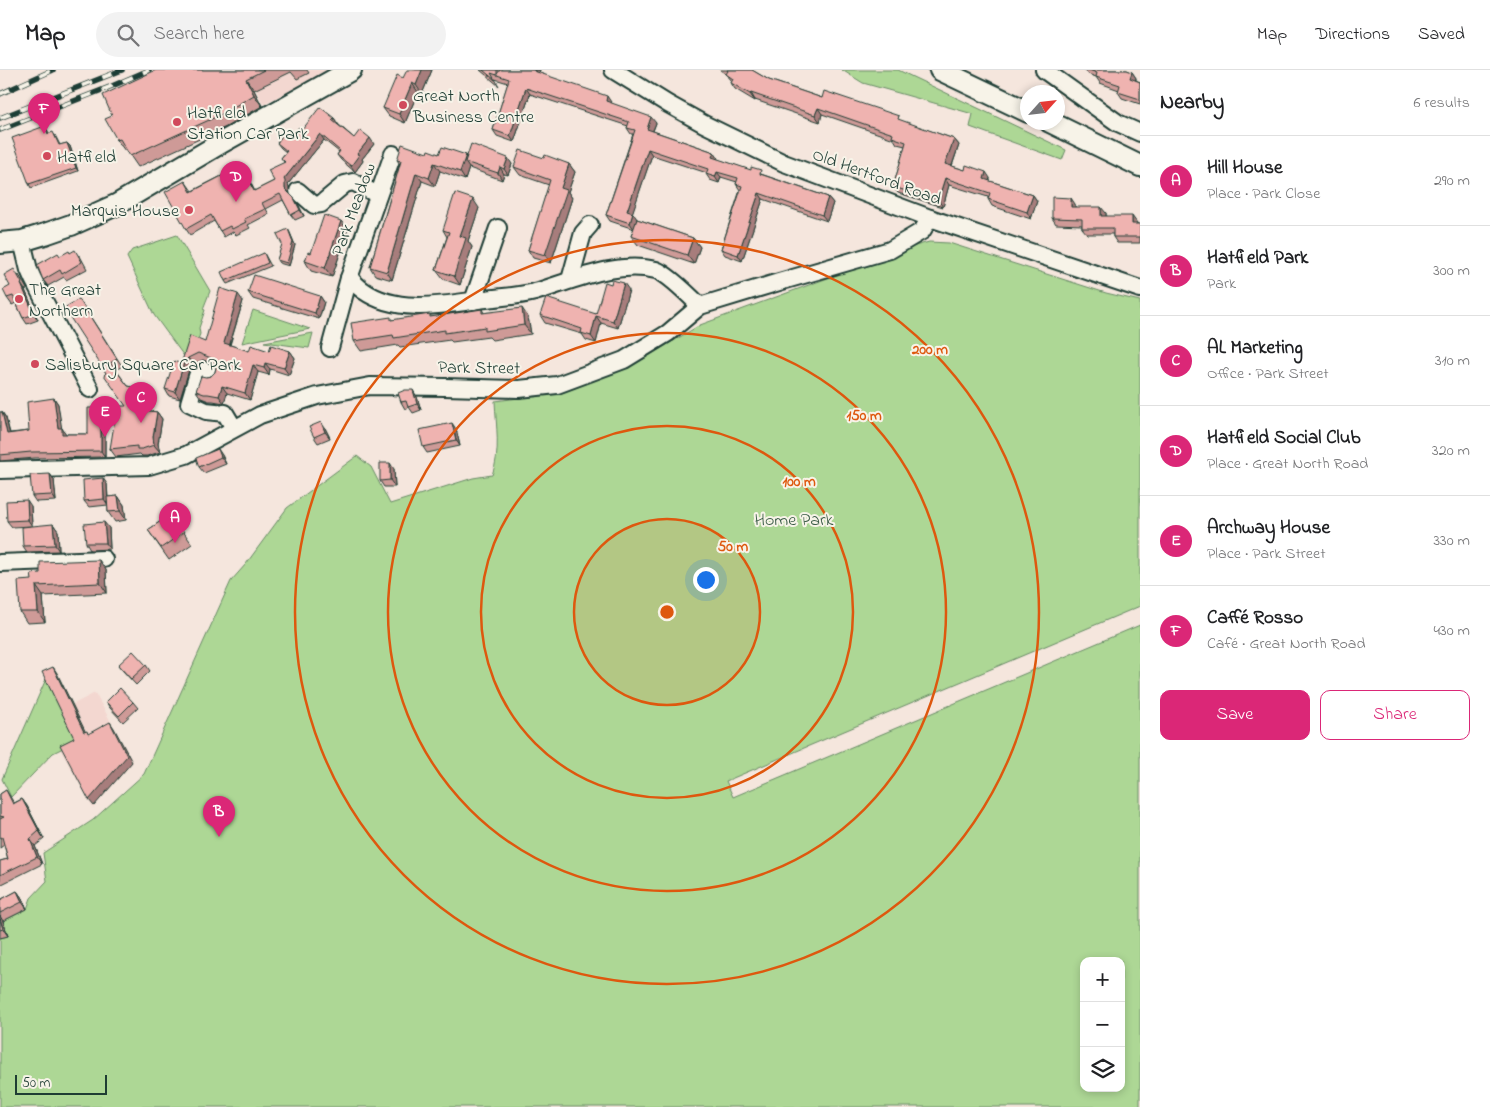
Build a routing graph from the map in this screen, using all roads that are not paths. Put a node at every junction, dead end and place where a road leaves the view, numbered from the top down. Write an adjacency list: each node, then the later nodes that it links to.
1 (351, 70): 16 (main road)
2 (613, 70): 13 (street, Old Hertford Road)
3 (940, 70): 5 (main road)
4 (1044, 70): 8 (street)
5 (968, 76): 6 (main road)
6 (1020, 107)
7 (1065, 129): 10 (main road)
8 (1140, 133)
9 (393, 154): 12 (street, Park Meadow)
10 (1140, 166)
11 (298, 191): 12 (street)
12 (378, 195): 18 (street, Park Meadow)
13 (930, 218): 20 (street, Old Hertford Road); 22 (street, Park Street)
14 (590, 225): 19 (street)
15 (498, 228): 21 (street)
16 (22, 241): 17 (main road); 25 (street)
17 (0, 243)
18 (350, 278): 21 (street, Park Meadow); 23 (street, Park Meadow)
19 (570, 280): 21 (street, Park Meadow); 22 (street, Park Meadow)
20 (1140, 289)
21 (473, 301)
22 (700, 306): 26 (street, Park Street)
23 (330, 348)
24 (211, 374): 26 (street)
25 (90, 389)
26 (234, 428): 27 (street, Park Street)
27 (0, 470)
28 (104, 560): 29 (street)
29 (0, 563)

